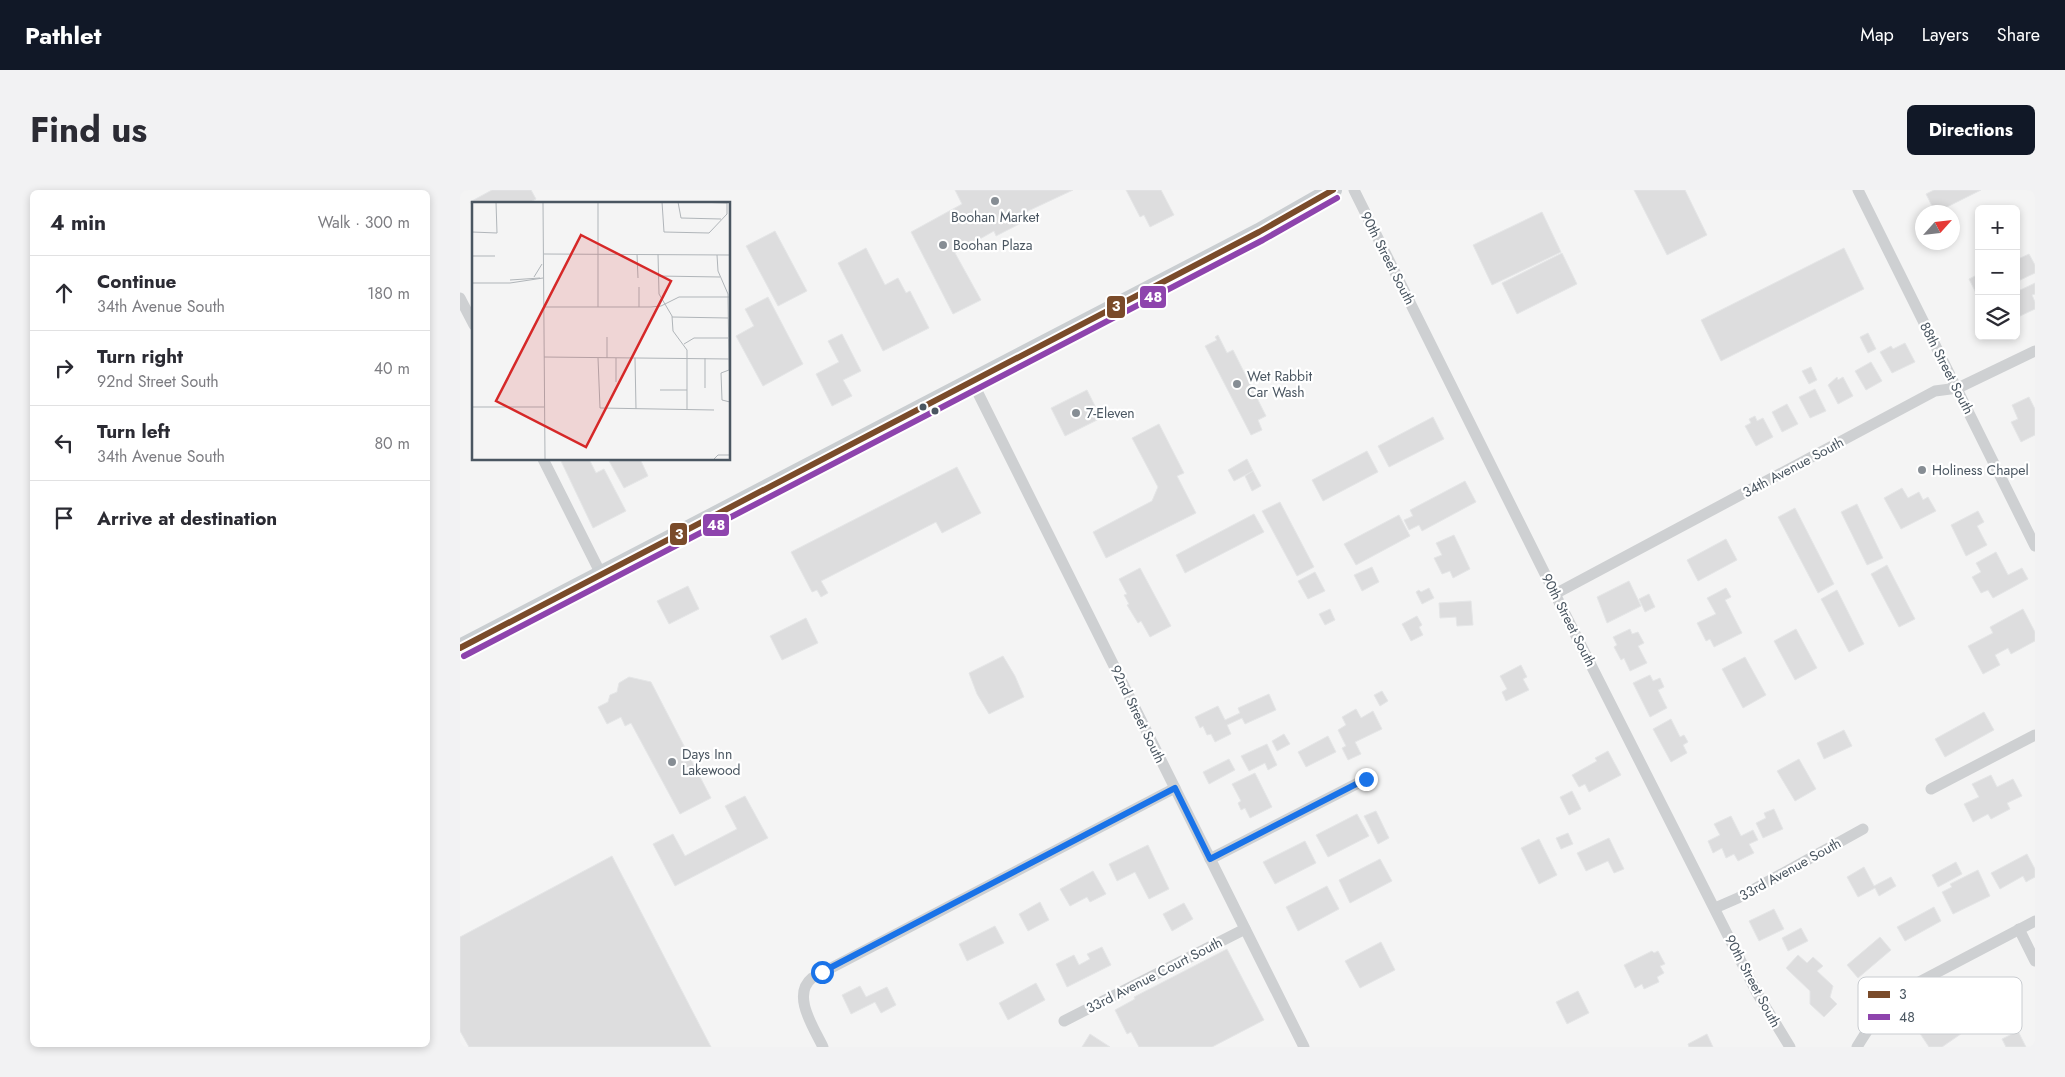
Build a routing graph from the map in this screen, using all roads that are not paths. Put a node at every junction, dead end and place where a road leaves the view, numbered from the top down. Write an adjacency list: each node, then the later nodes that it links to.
1 (1332, 190): 7 (main road)
2 (1354, 190): 12 (street, 90th Street South)
3 (1858, 190): 8 (street, 88th Street South)
4 (460, 298): 5 (street)
5 (472, 321)
6 (2035, 351): 8 (street, 34th Avenue South)
7 (972, 380): 11 (main road); 16 (street, 92nd Street South)
8 (1958, 388): 10 (street, 88th Street South); 12 (street, 34th Avenue South)
9 (544, 460): 11 (street)
10 (2035, 546)
11 (602, 574): 13 (main road)
12 (1555, 594): 20 (street, 90th Street South)
13 (460, 648)
14 (2035, 735): 17 (street)
15 (1366, 779): 19 (street)
16 (1175, 788): 19 (street, 92nd Street South); 28 (street)
17 (1931, 789)
18 (1863, 829): 20 (street, 33rd Avenue South)
19 (1210, 859): 22 (street, 92nd Street South)
20 (1716, 908): 30 (street, 90th Street South)
21 (2035, 921): 23 (street)
22 (1245, 929): 26 (street, 33rd Avenue Court South); 29 (street, 92nd Street South)
23 (2019, 929): 24 (street); 25 (street)
24 (2035, 961)
25 (1928, 977)
26 (1064, 1021)
27 (1865, 1034): 31 (street)
28 (823, 1047)
29 (1304, 1047)
30 (1790, 1047)
31 (1857, 1047)

